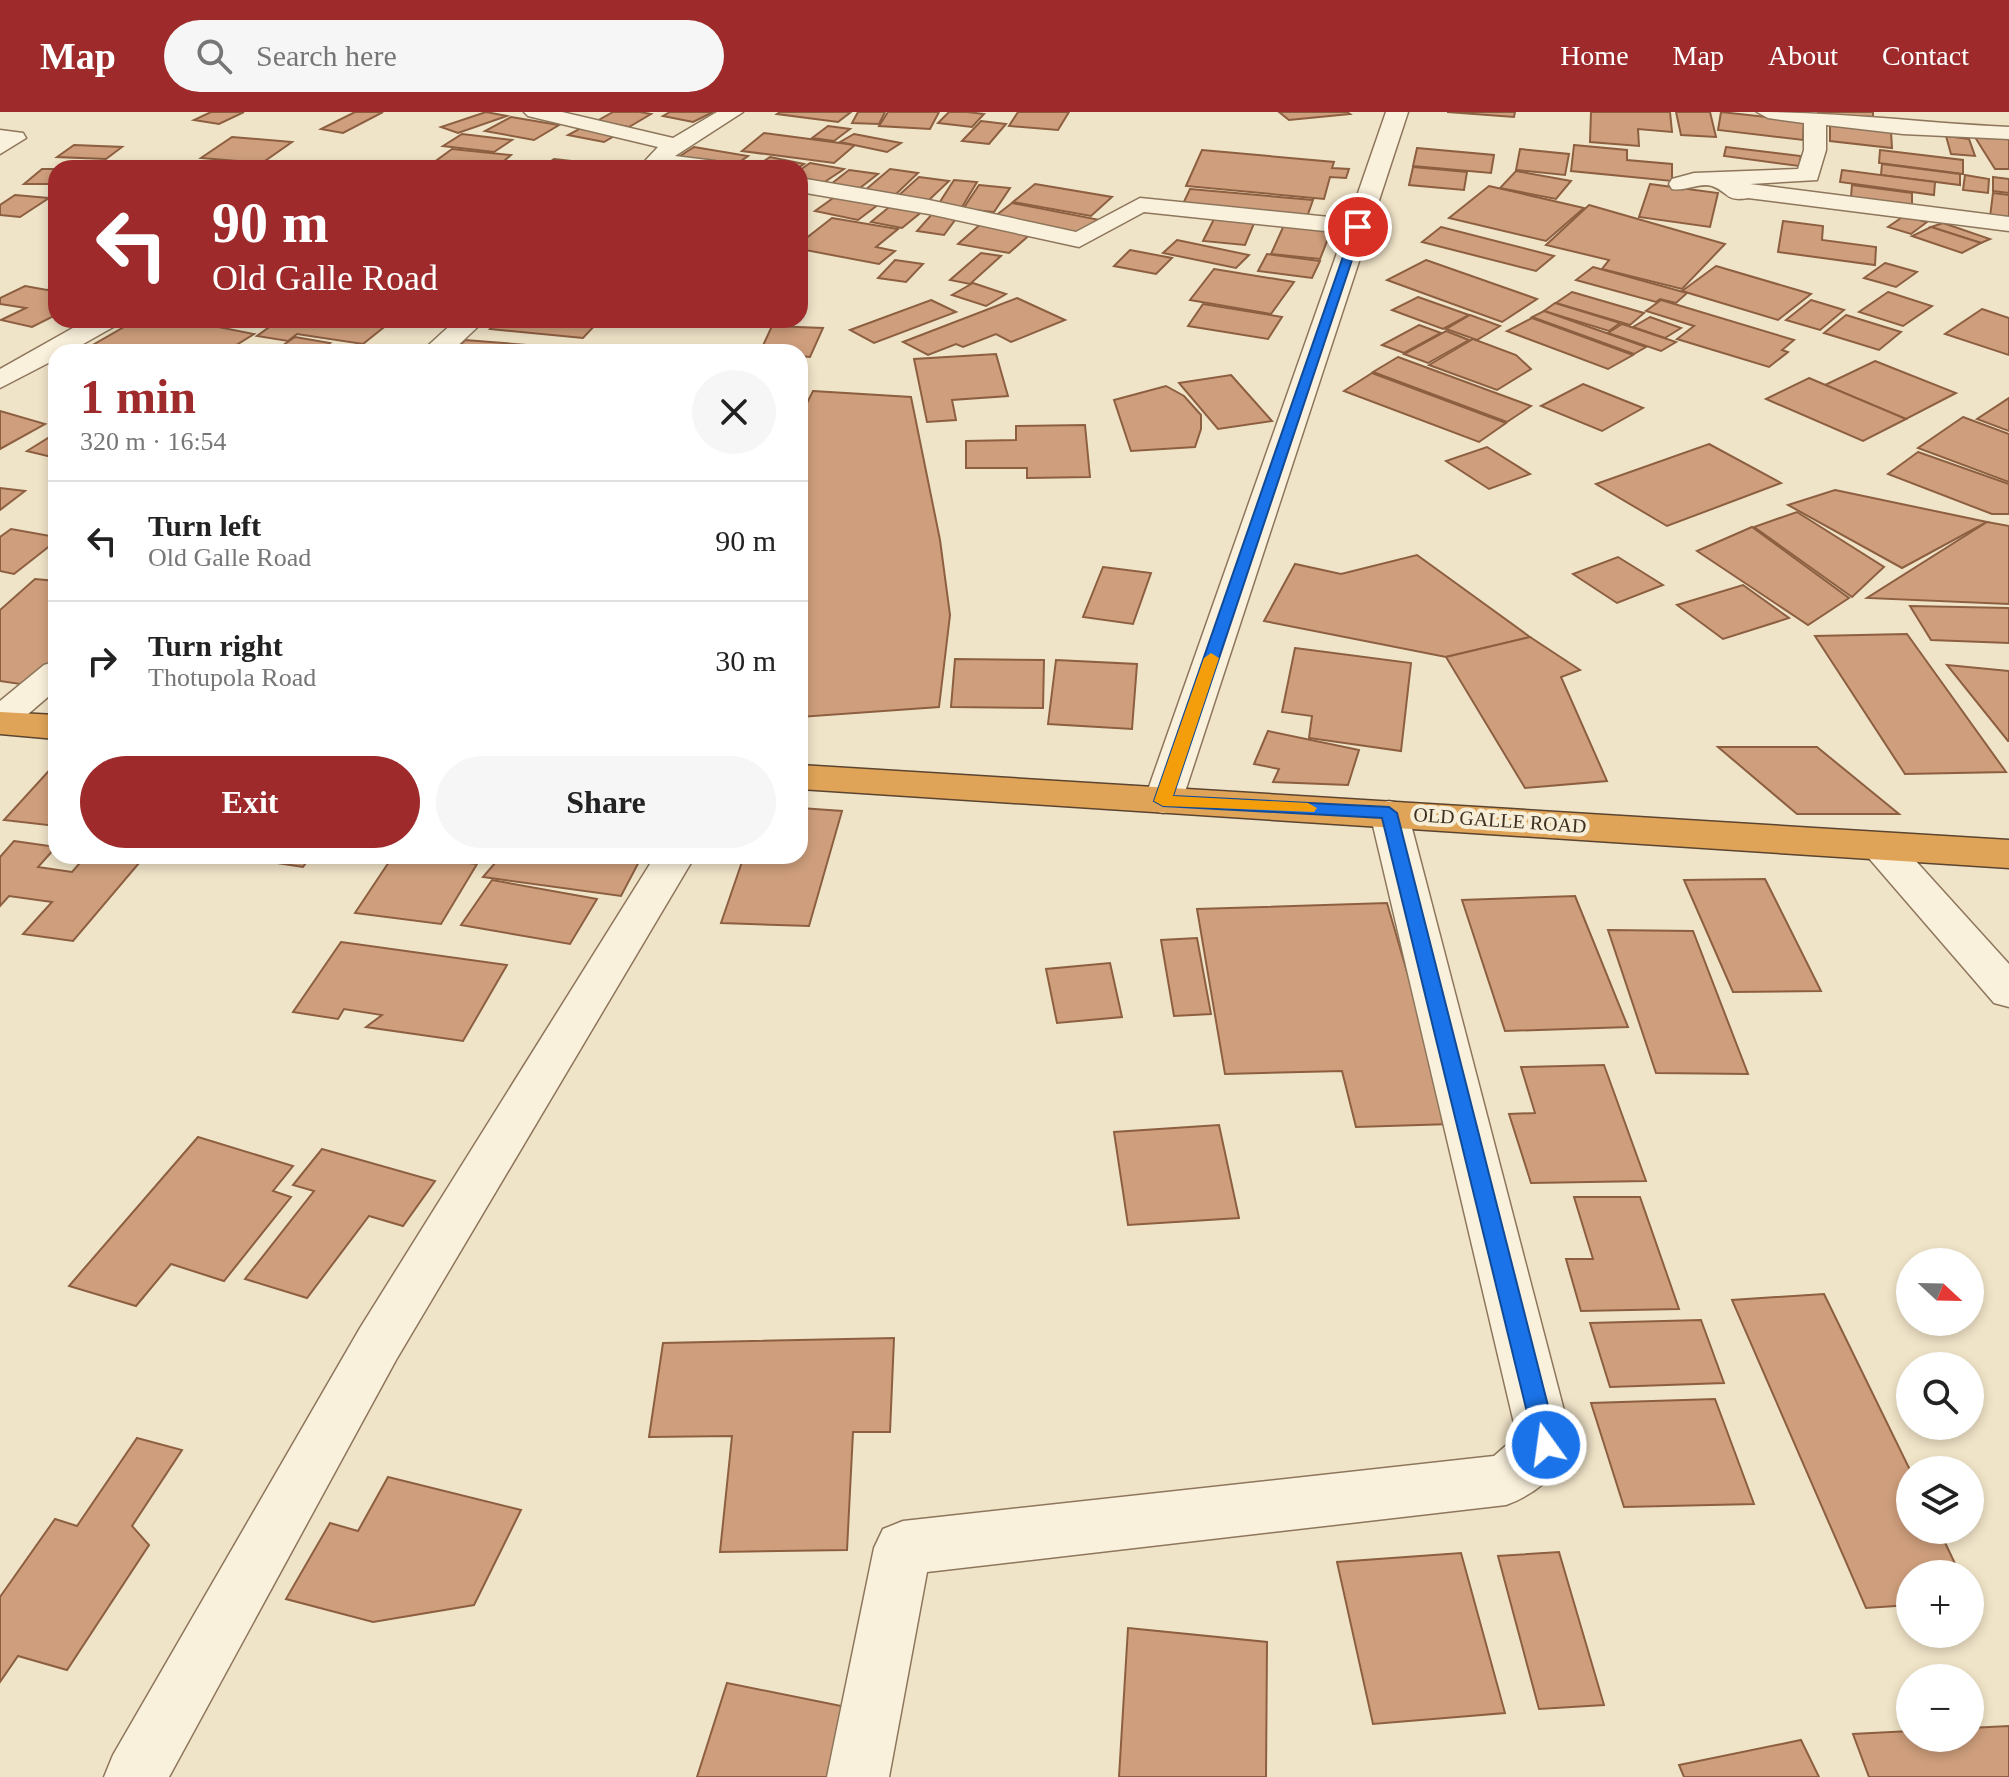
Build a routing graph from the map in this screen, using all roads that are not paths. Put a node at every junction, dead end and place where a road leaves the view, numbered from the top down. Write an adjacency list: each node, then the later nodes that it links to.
1 (535, 112): 8 (street)
2 (732, 112): 8 (street)
3 (1397, 112): 15 (street)
4 (1782, 113): 5 (street)
5 (1815, 118): 6 (street); 13 (street)
6 (2009, 133)
7 (0, 137): 9 (street)
8 (676, 145): 10 (street)
9 (0, 147)
10 (657, 160)
11 (1680, 184): 13 (street)
12 (808, 186): 15 (street)
13 (1726, 193): 14 (street)
14 (2009, 224)
15 (1358, 227): 26 (street)
16 (92, 328): 18 (street)
17 (463, 328): 19 (street)
18 (64, 344)
19 (444, 344)
20 (48, 353): 21 (street)
21 (0, 380)
22 (48, 679): 23 (street)
23 (0, 721): 24 (highway)
24 (48, 726)
25 (808, 778): 26 (highway, OLD GALLE ROAD)
26 (1163, 801): 27 (highway, OLD GALLE ROAD)
27 (1389, 813): 28 (highway, OLD GALLE ROAD); 33 (street)
28 (1881, 847): 29 (highway, OLD GALLE ROAD); 31 (street)
29 (2009, 854)
30 (670, 864): 32 (street)
31 (2009, 992)
32 (135, 1777)
33 (858, 1777)

